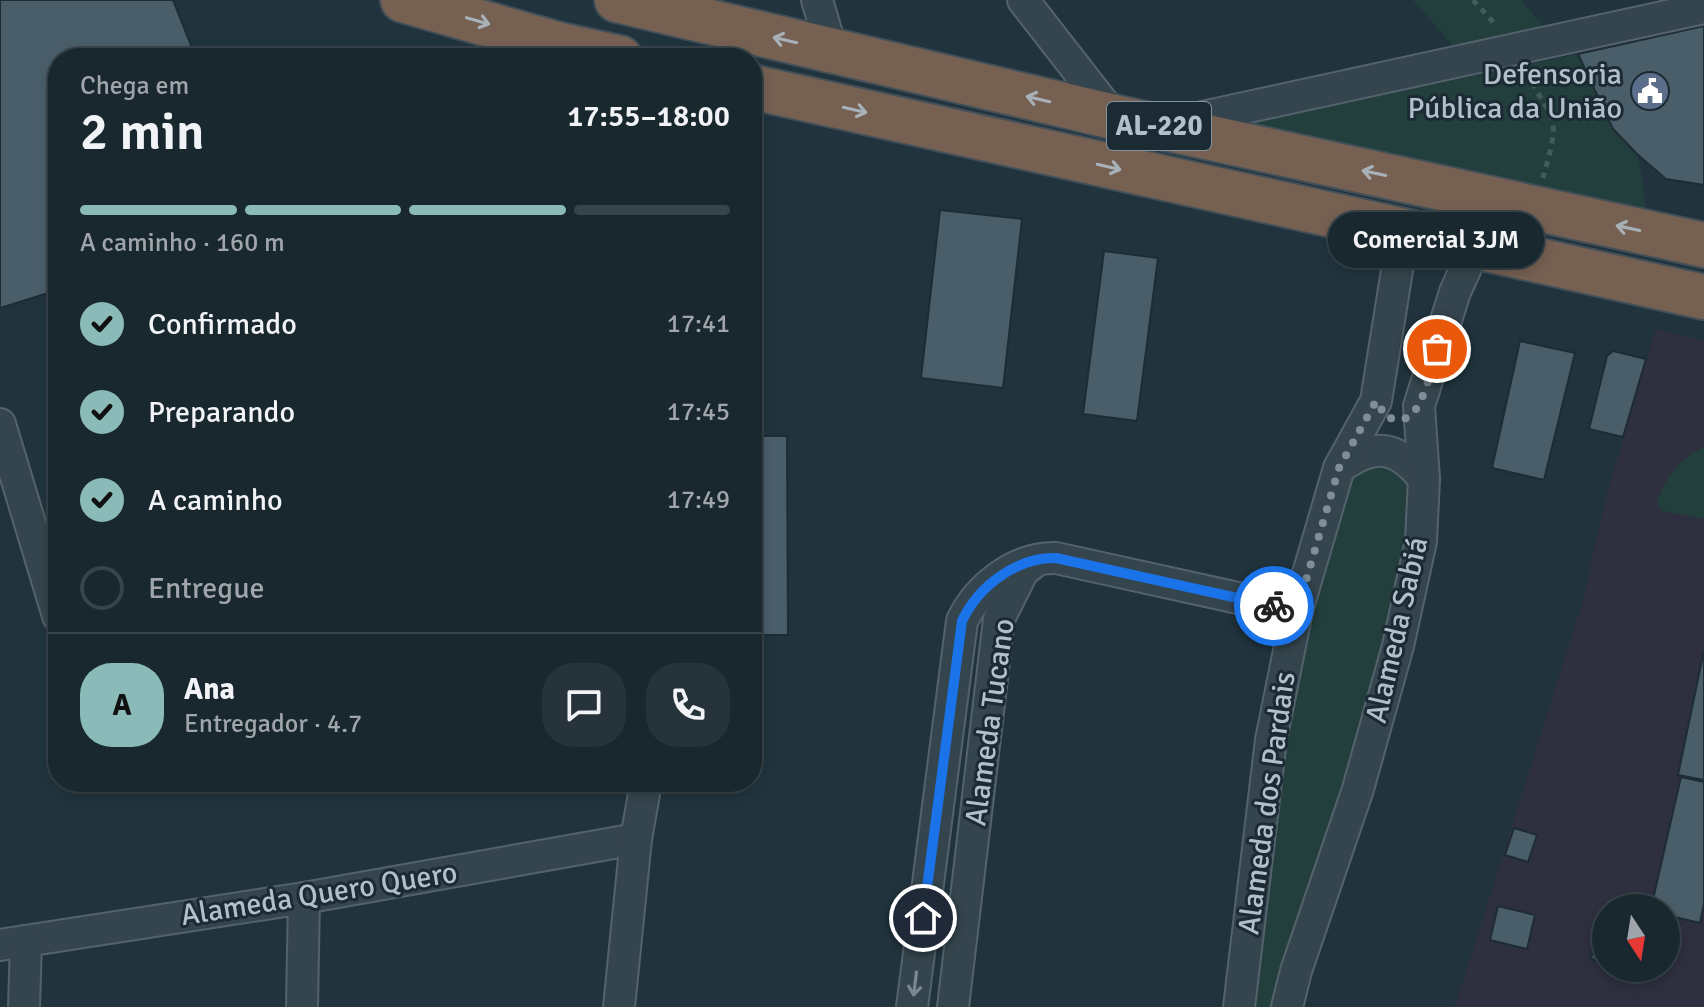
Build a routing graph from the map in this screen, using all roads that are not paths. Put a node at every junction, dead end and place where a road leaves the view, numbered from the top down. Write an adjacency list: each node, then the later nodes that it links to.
1 (403, 0): 6 (highway, one-way to 6)
2 (617, 0): 7 (highway, AL-220, one-way to 2)
3 (1023, 0): 9 (street)
4 (812, 2): 7 (street)
5 (1704, 8): 10 (street)
6 (574, 48)
7 (832, 51): 9 (highway, AL-220, one-way to 7)
8 (762, 89): 11 (highway, AL-220, one-way to 11)
9 (1114, 117): 10 (highway, AL-220)
10 (1159, 126): 12 (highway, AL-220, one-way to 10)
11 (1403, 233): 13 (highway, AL-220); 15 (street, Alameda dos Pardais)
12 (1704, 245)
13 (1475, 248): 14 (highway, AL-220); 16 (street, Alameda Sabiá)
14 (1704, 297)
15 (1376, 401): 16 (street); 18 (street, Alameda dos Pardais)
16 (1419, 406): 19 (street, Alameda Sabiá)
17 (1, 435): 21 (street)
18 (1339, 468): 19 (street); 22 (street, Alameda dos Pardais)
19 (1424, 479): 28 (street, Alameda Sabiá)
20 (1040, 557): 22 (street); 32 (street, Alameda Tucano, one-way to 32); 33 (street, Alameda Tucano)
21 (48, 584)
22 (1297, 611): 27 (street, Alameda dos Pardais)
23 (644, 794): 24 (street)
24 (636, 839): 25 (street, Alameda Quero Quero); 31 (street)
25 (304, 898): 26 (street, Alameda Quero Quero); 30 (street)
26 (13, 943): 29 (street)
27 (1245, 960): 28 (street); 34 (street, Alameda dos Pardais)
28 (1296, 971): 35 (street, Alameda Sabiá)
29 (24, 1007)
30 (302, 1007)
31 (619, 1007)
32 (912, 1007)
33 (953, 1007)
34 (1239, 1007)
35 (1287, 1007)

